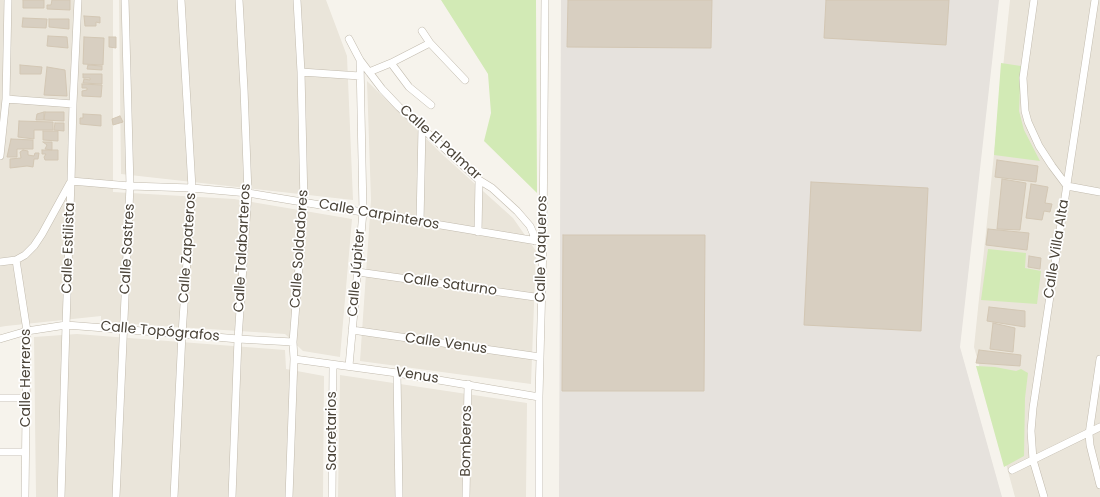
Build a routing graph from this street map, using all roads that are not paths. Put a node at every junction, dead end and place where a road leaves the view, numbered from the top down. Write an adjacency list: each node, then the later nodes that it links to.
1 (8, 0): 19 (street)
2 (78, 0): 20 (street, Calle Estilista)
3 (125, 0): 26 (street, Calle Sastres)
4 (181, 0): 28 (street, Calle Zapateros)
5 (239, 0): 30 (street, Calle Talabarteros)
6 (297, 0): 15 (street, Calle Soldadores)
7 (545, 0): 36 (street, Calle Vaqueros)
8 (1034, 0): 27 (street)
9 (1095, 0): 27 (street, Calle Villa Alta)
10 (422, 31): 12 (street)
11 (349, 40): 13 (street, Calle El Palmar)
12 (430, 43): 14 (street); 18 (street)
13 (360, 60): 16 (street, Calle El Palmar); 17 (street, Calle Júpiter)
14 (391, 63): 16 (street); 21 (street)
15 (301, 72): 17 (street); 31 (street, Calle Soldadores)
16 (368, 72): 22 (street, Calle El Palmar)
17 (360, 76): 32 (street, Calle Júpiter)
18 (465, 80)
19 (6, 99): 20 (street); 23 (street)
20 (73, 104): 25 (street, Calle Estilista)
21 (431, 105)
22 (422, 128): 24 (street, Calle El Palmar); 33 (street)
23 (0, 153)
24 (479, 180): 34 (street); 35 (street, Calle El Palmar)
25 (72, 181): 26 (street, Calle Carpinteros); 37 (street); 41 (street, Calle Estilista)
26 (130, 186): 28 (street, Calle Carpinteros); 42 (street, Calle Sastres)
27 (1067, 186): 29 (street); 63 (street, Calle Villa Alta)
28 (192, 188): 30 (street, Calle Carpinteros); 45 (street, Calle Zapateros)
29 (1100, 192)
30 (248, 193): 31 (street, Calle Carpinteros); 47 (street, Calle Talabarteros)
31 (304, 203): 32 (street, Calle Carpinteros); 48 (street, Calle Soldadores)
32 (363, 212): 33 (street, Calle Carpinteros); 39 (street, Calle Júpiter)
33 (420, 222): 34 (street, Calle Carpinteros)
34 (478, 232): 35 (street, Calle Carpinteros)
35 (535, 241): 36 (street, Calle Carpinteros)
36 (543, 242): 40 (street, Calle Vaqueros)
37 (16, 260): 38 (street); 44 (street, Calle Herreros)
38 (0, 262)
39 (358, 272): 40 (street, Calle Saturno); 43 (street, Calle Júpiter)
40 (542, 298): 49 (street, Calle Vaqueros)
41 (66, 325): 42 (street, Calle Topógrafos); 44 (street, Calle Topógrafos); 67 (street, Calle Estilista)
42 (124, 329): 45 (street, Calle Topógrafos); 68 (street, Calle Sastres)
43 (352, 330): 49 (street, Calle Venus); 53 (street, Calle Júpiter)
44 (27, 331): 46 (street, Calle Topógrafos); 58 (street, Calle Herreros)
45 (182, 334): 47 (street, Calle Topógrafos); 69 (street, Calle Zapateros)
46 (0, 339)
47 (238, 339): 48 (street, Calle Topógrafos); 70 (street, Calle Talabarteros)
48 (293, 342): 50 (street, Calle Soldadores)
49 (540, 358): 56 (street, Calle Vaqueros)
50 (294, 359): 52 (street, Venus); 71 (street, Calle Soldadores)
51 (1100, 359): 60 (street)
52 (333, 365): 53 (street, Venus); 72 (street, Sacretarios)
53 (349, 366): 54 (street, Venus)
54 (397, 373): 55 (street, Venus); 73 (street)
55 (468, 384): 56 (street, Venus); 74 (street, Bomberos)
56 (539, 397): 75 (street, Calle Vaqueros)
57 (0, 398): 58 (street)
58 (26, 398): 62 (street, Calle Herreros)
59 (1100, 427): 60 (street)
60 (1089, 434): 63 (street); 65 (street)
61 (0, 452): 62 (street)
62 (26, 452): 66 (street, Calle Herreros)
63 (1034, 460): 64 (street); 76 (street, Calle Villa Alta)
64 (1012, 470)
65 (1100, 485)
66 (25, 497)
67 (61, 497)
68 (116, 497)
69 (174, 497)
70 (232, 497)
71 (289, 497)
72 (332, 497)
73 (399, 497)
74 (466, 497)
75 (539, 497)
76 (1044, 497)

